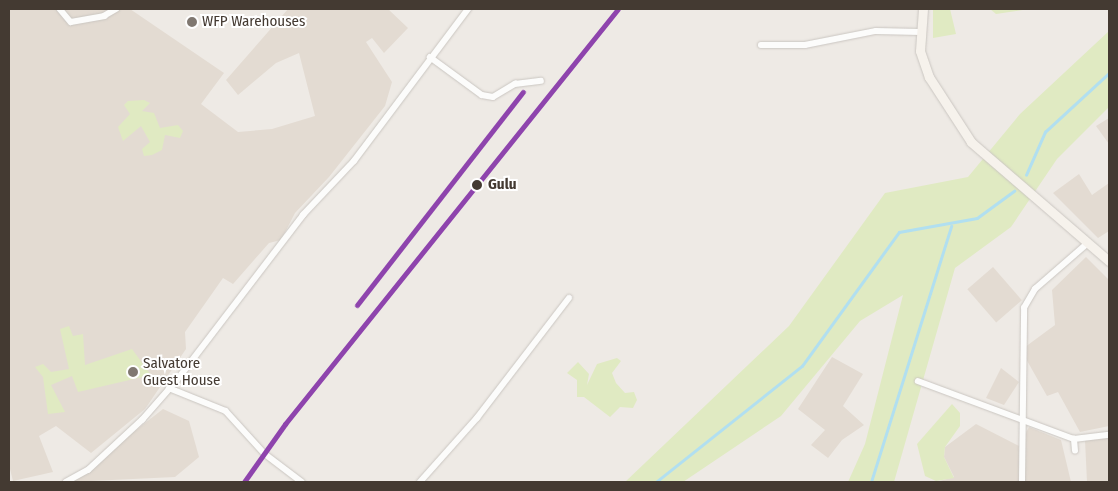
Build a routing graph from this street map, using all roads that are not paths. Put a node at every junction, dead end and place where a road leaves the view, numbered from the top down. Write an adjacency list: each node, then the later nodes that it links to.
1 (60, 9): 2 (street)
2 (116, 9)
3 (468, 9): 7 (street)
4 (923, 9): 5 (street)
5 (920, 32): 6 (street); 9 (street)
6 (761, 45)
7 (430, 57): 8 (street); 13 (street)
8 (541, 82)
9 (1088, 243): 10 (street); 14 (street)
10 (1109, 261)
11 (569, 298): 20 (street)
12 (918, 381): 14 (street)
13 (170, 388): 18 (street); 19 (street)
14 (1024, 419): 16 (street); 21 (street)
15 (1109, 435): 16 (street)
16 (1074, 439): 17 (street)
17 (1075, 452)
18 (66, 482)
19 (302, 482)
20 (420, 482)
21 (1022, 482)

